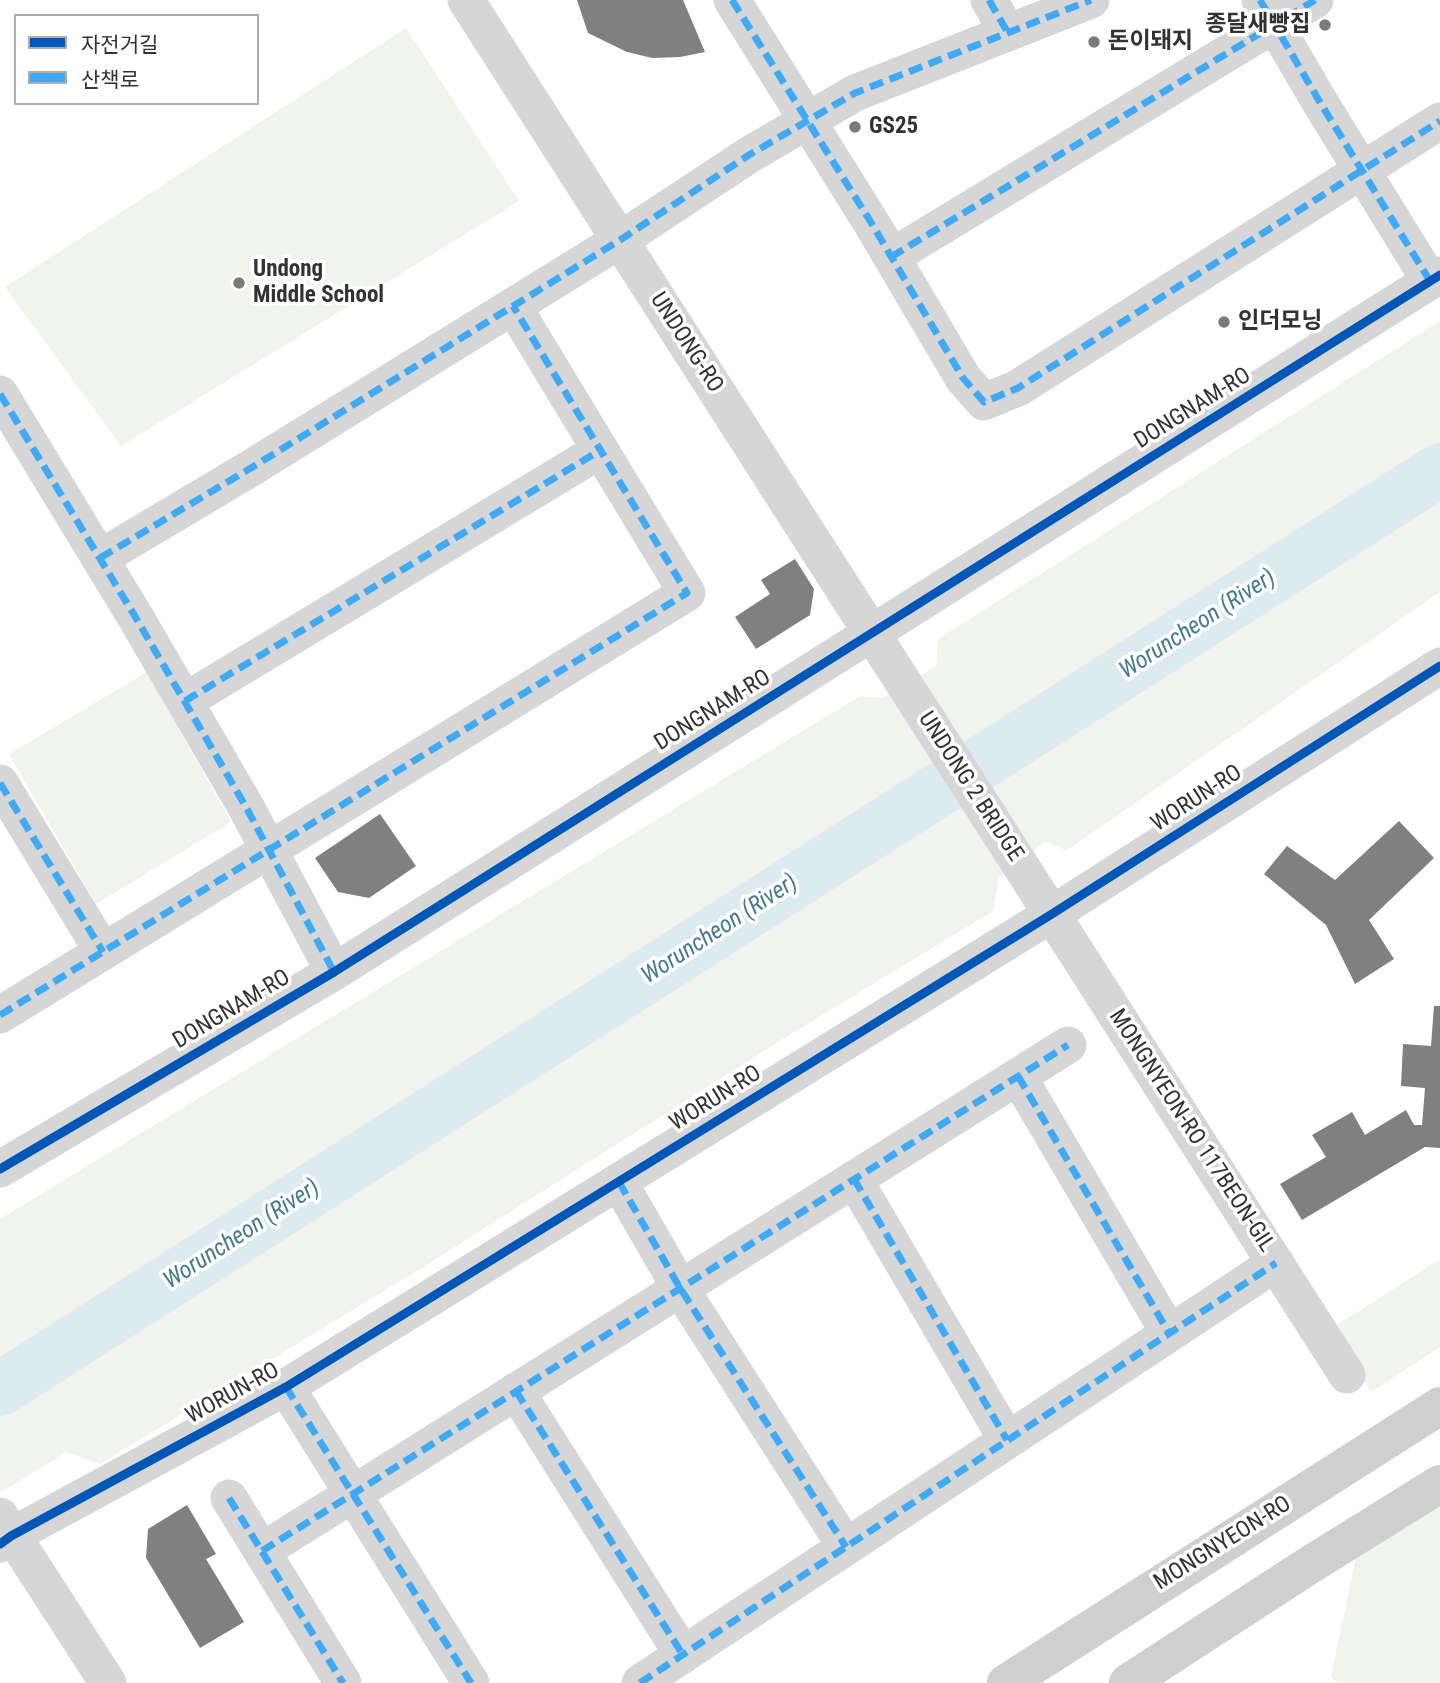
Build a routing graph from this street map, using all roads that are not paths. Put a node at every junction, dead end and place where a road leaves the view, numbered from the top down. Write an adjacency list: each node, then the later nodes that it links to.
1 (466, 0): 11 (street, UNDONG-RO)
2 (733, 0): 8 (street)
3 (989, 0): 7 (street)
4 (1091, 0): 7 (street)
5 (1315, 0): 6 (street)
6 (1267, 13): 10 (street); 12 (street)
7 (1008, 33): 8 (street)
8 (806, 121): 11 (street); 12 (street)
9 (1440, 121): 10 (street)
10 (1362, 171): 12 (street); 13 (street)
11 (620, 240): 14 (street); 18 (street, UNDONG-RO)
12 (891, 257)
13 (1435, 278): 18 (street, DONGNAM-RO)
14 (513, 306): 16 (street); 17 (street)
15 (0, 394): 17 (street)
16 (599, 451): 21 (street); 23 (street)
17 (100, 558): 21 (street)
18 (872, 634): 20 (street, UNDONG-RO); 26 (street, DONGNAM-RO)
19 (1440, 666): 24 (street, WORUN-RO)
20 (906, 687): 24 (street, UNDONG 2 BRIDGE)
21 (185, 701): 23 (street)
22 (0, 783): 25 (street)
23 (270, 850): 25 (street); 26 (street)
24 (1043, 901): 32 (street, WORUN-RO); 33 (street, MONGNYEON-RO 117BEON-GIL)
25 (103, 952): 27 (street)
26 (334, 972): 30 (street, DONGNAM-RO)
27 (0, 1016)
28 (1068, 1045): 29 (street)
29 (1018, 1076): 31 (street); 35 (street)
30 (0, 1170)
31 (854, 1179): 34 (street); 40 (street)
32 (619, 1182): 34 (street); 37 (street, WORUN-RO)
33 (1276, 1263): 35 (street); 36 (street, MONGNYEON-RO 117BEON-GIL)
34 (680, 1288): 38 (street); 45 (street)
35 (1169, 1333): 40 (street)
36 (1347, 1375)
37 (286, 1387): 42 (street); 44 (street, WORUN-RO)
38 (516, 1391): 42 (street); 47 (street)
39 (1440, 1406): 52 (street, MONGNYEON-RO)
40 (1007, 1440): 45 (street)
41 (1440, 1484): 53 (street)
42 (353, 1493): 46 (street); 50 (street)
43 (229, 1498): 46 (street)
44 (4, 1532): 48 (street)
45 (846, 1547): 47 (street)
46 (261, 1551): 49 (street)
47 (683, 1655): 51 (street)
48 (108, 1683)
49 (343, 1683)
50 (471, 1683)
51 (640, 1683)
52 (1006, 1683)
53 (1128, 1683)

